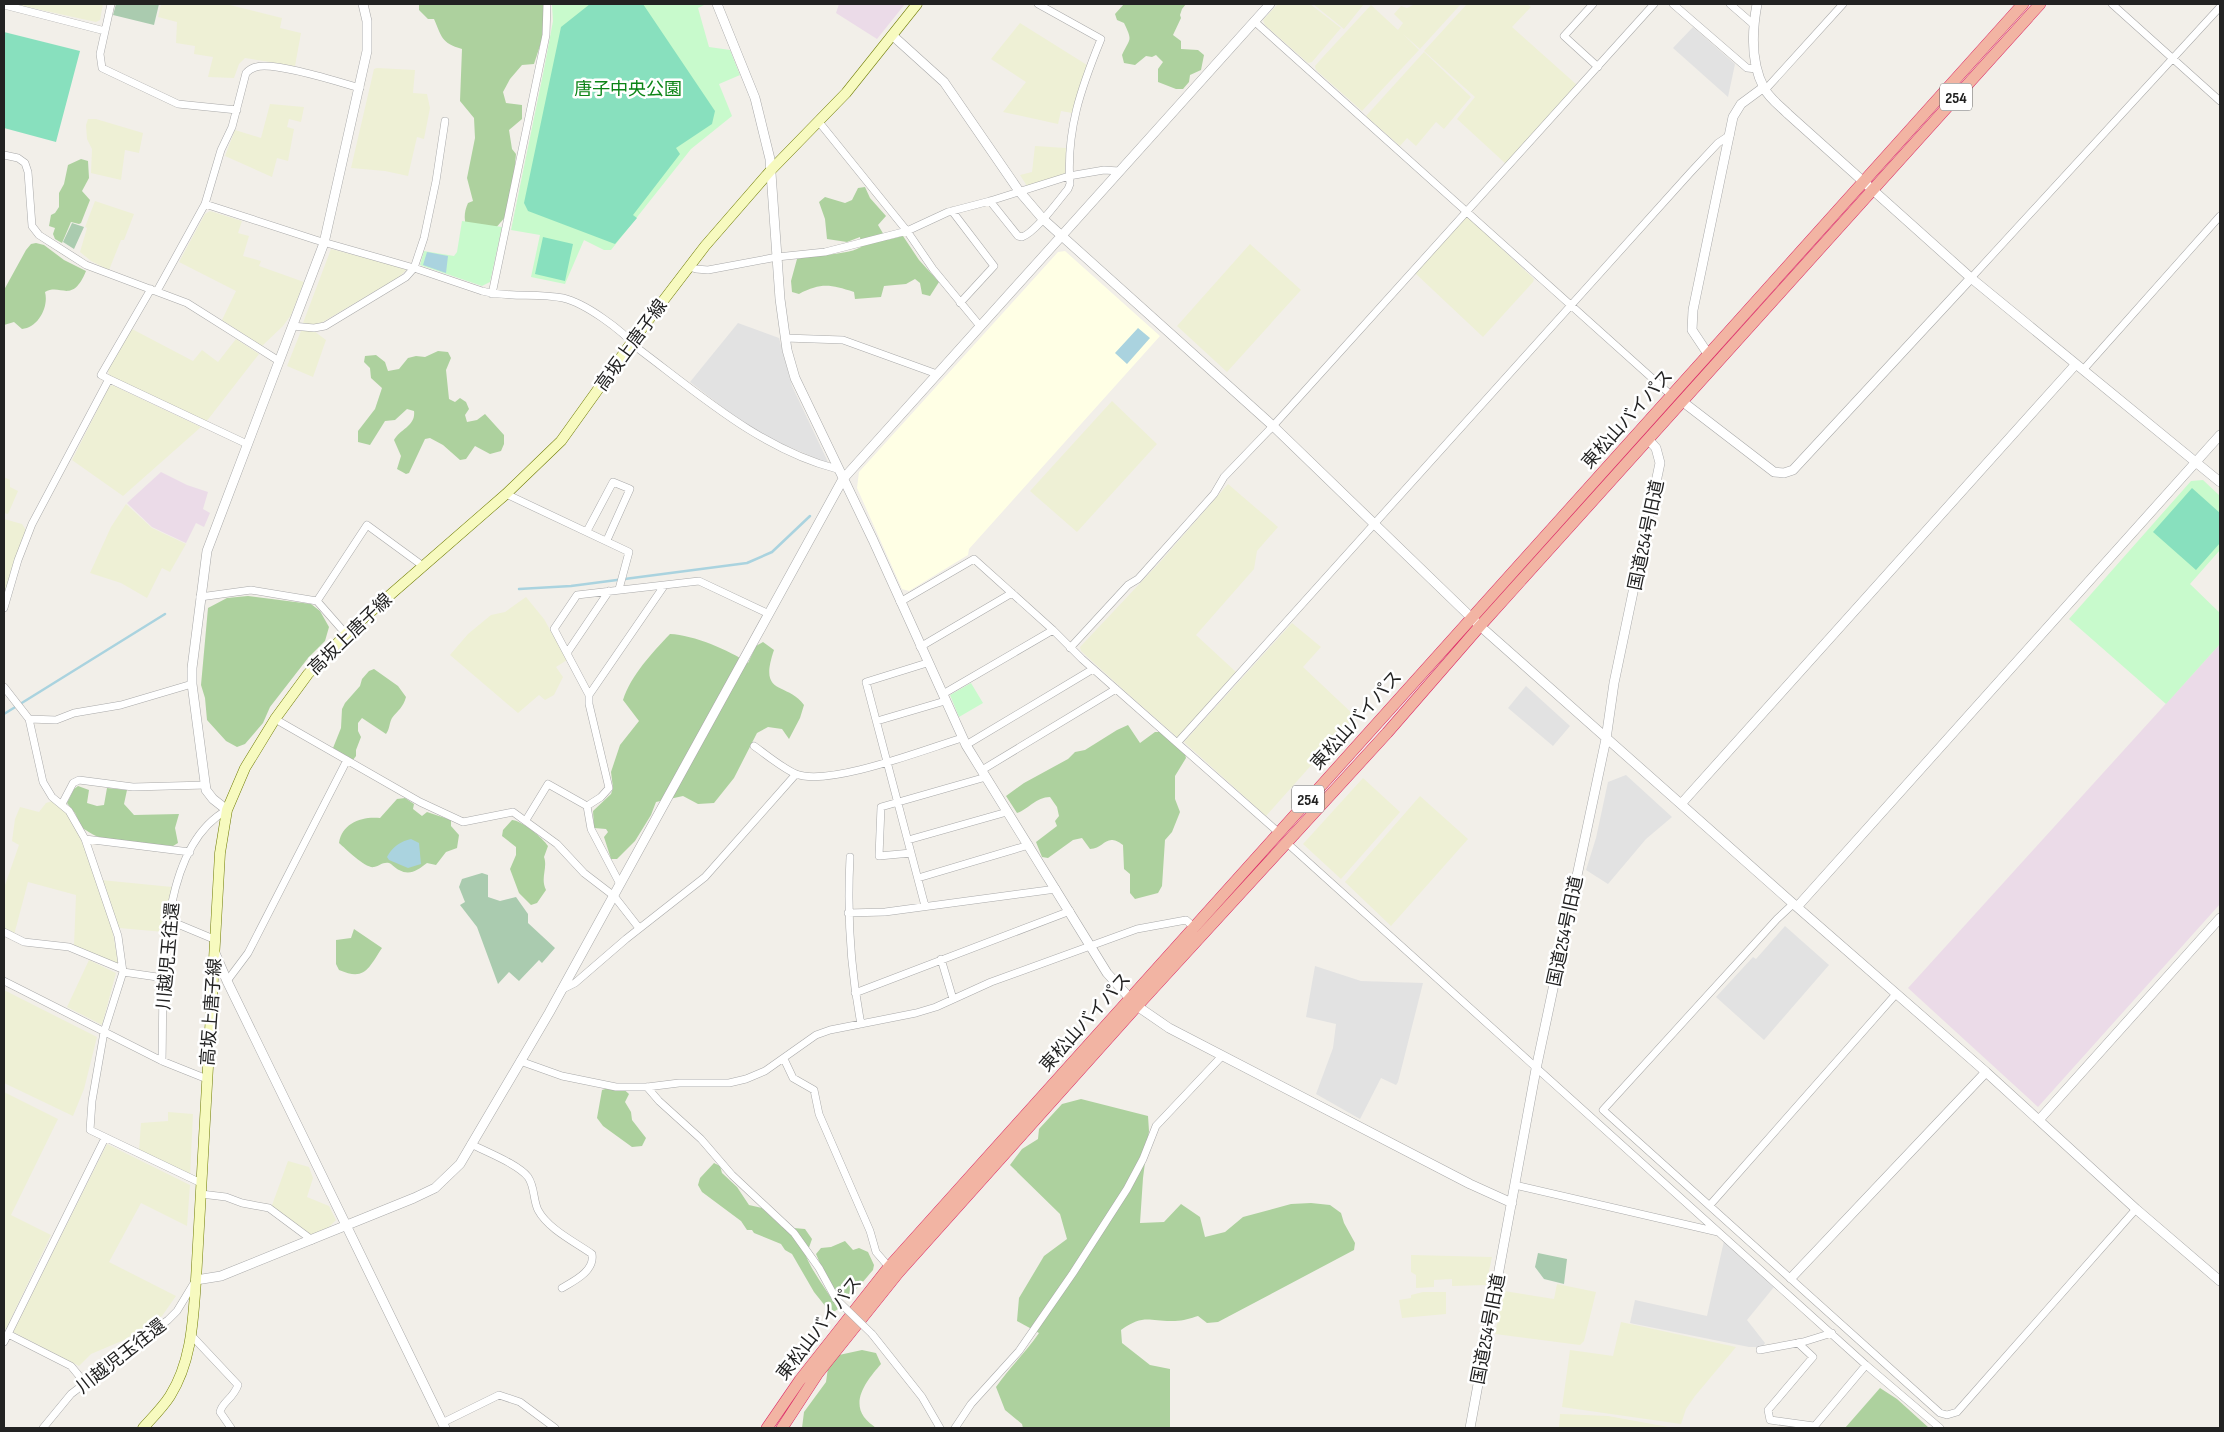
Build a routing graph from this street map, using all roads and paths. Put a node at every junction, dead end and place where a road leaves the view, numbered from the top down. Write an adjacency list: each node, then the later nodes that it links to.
1 (111, 4): 21 (street)
2 (547, 4): 54 (street)
3 (717, 4): 34 (street)
4 (917, 4): 22 (main road, 高坂上唐子線)
5 (1038, 4): 36 (street)
6 (1270, 4): 19 (street)
7 (1593, 4): 24 (street)
8 (1654, 4): 24 (street)
9 (1730, 4): 20 (street)
10 (1757, 4): 20 (street)
11 (1843, 4): 27 (street)
12 (2023, 4): 37 (highway, 254)
13 (2040, 4): 38 (highway, 254)
14 (2112, 4): 23 (street)
15 (4, 5): 21 (street)
16 (364, 5): 26 (street)
17 (1678, 5): 25 (street)
18 (2220, 7): 23 (street)
19 (1254, 21): 35 (street); 43 (street)
20 (1753, 24): 25 (street)
21 (105, 31): 29 (street)
22 (892, 35): 31 (main road, 高坂上唐子線); 39 (street)
23 (2174, 59): 28 (street); 52 (street)
24 (1598, 67): 43 (street)
25 (1757, 69): 27 (street)
26 (360, 88): 29 (street); 48 (street)
27 (1765, 89): 32 (street); 37 (street)
28 (2220, 101)
29 (237, 110): 41 (street)
30 (446, 121): 51 (street)
31 (819, 122): 34 (main road, 高坂上唐子線); 46 (street)
32 (1730, 135): 56 (street); 61 (street)
33 (4, 155): 53 (street)
34 (772, 169): 49 (street); 50 (main road, 高坂上唐子線)
35 (1119, 171): 36 (street); 47 (street)
36 (1069, 176): 39 (street); 45 (street)
37 (1864, 181): 38 (street); 61 (highway, 東松山バイパス / 254)
38 (1873, 190): 52 (street); 67 (highway, 東松山バイパス / 254)
39 (1019, 191): 40 (street); 45 (street)
40 (990, 201): 42 (street); 45 (street)
41 (205, 204): 48 (street); 53 (street)
42 (952, 211): 46 (street); 55 (street)
43 (1466, 212): 56 (street); 68 (street)
44 (2220, 216): 63 (street)
45 (1042, 219): 47 (street)
46 (907, 231): 49 (street); 55 (street)
47 (1061, 236): 58 (street); 68 (street)
48 (324, 242): 51 (street); 57 (street)
49 (777, 257): 50 (street); 59 (street)
50 (689, 267): 60 (main road, 高坂上唐子線)
51 (414, 268): 54 (street); 57 (street)
52 (1971, 278): 63 (street); 67 (street)
53 (154, 290): 62 (street); 65 (street)
54 (492, 294): 60 (street)
55 (960, 303): 58 (street)
56 (1572, 306): 66 (street); 77 (street)
57 (292, 326): 62 (street)
58 (980, 326): 64 (street)
59 (785, 338): 64 (street); 73 (street)
60 (632, 342): 73 (street); 76 (main road, 高坂上唐子線)
61 (1708, 354): 66 (highway, 東松山バイパス / 254)
62 (279, 361): 71 (street)
63 (2080, 367): 72 (street); 118 (street)
64 (937, 374): 74 (street)
65 (109, 379): 71 (street); 88 (street)
66 (1672, 396): 90 (highway, 東松山バイパス / 254)
67 (1683, 402): 70 (highway, 東松山バイパス / 254)
68 (1273, 426): 77 (street); 95 (street)
69 (2220, 435): 72 (street)
70 (1648, 439): 91 (highway, 東松山バイパス / 254); 107 (street, 国道254号旧道)
71 (247, 444): 85 (street)
72 (2196, 461): 75 (street); 136 (street)
73 (838, 469): 74 (street)
74 (843, 479): 87 (street); 89 (street)
75 (2220, 482)
76 (506, 494): 78 (street); 80 (main road, 高坂上唐子線)
77 (1376, 524): 90 (street); 109 (street)
78 (587, 531): 79 (street); 79 (street)
79 (607, 540): 82 (street)
80 (423, 566): 86 (street); 93 (main road, 高坂上唐子線)
81 (664, 586): 82 (street); 89 (street); 102 (street)
82 (619, 589): 83 (street)
83 (608, 591): 96 (street); 96 (street)
84 (1012, 593): 87 (street); 92 (street); 94 (street)
85 (200, 597): 86 (street); 99 (street)
86 (317, 601): 93 (street)
87 (900, 602): 94 (street)
88 (4, 608)
89 (769, 614): 132 (street)
90 (1471, 618): 91 (street); 123 (highway, 東松山バイパス / 254)
91 (1480, 626): 107 (street); 126 (highway, 東松山バイパス / 254)
92 (1053, 630): 95 (street); 103 (street)
93 (346, 634): 105 (main road, 高坂上唐子線)
94 (920, 647): 97 (street)
95 (1070, 648): 98 (street)
96 (567, 653): 102 (street)
97 (927, 663): 103 (street); 106 (street)
98 (1093, 669): 101 (street); 108 (street)
99 (192, 684): 104 (street); 115 (street)
100 (4, 687): 104 (street)
101 (1116, 689): 109 (street); 113 (street)
102 (589, 695): 119 (street)
103 (944, 698): 106 (street); 108 (street)
104 (29, 719): 117 (street)
105 (275, 719): 111 (street); 120 (main road, 高坂上唐子線)
106 (877, 720): 112 (street)
107 (1606, 738): 118 (street); 163 (street, 国道254号旧道)
108 (964, 742): 112 (street); 113 (street)
109 (1178, 742): 123 (street)
110 (754, 746): 114 (street)
111 (348, 760): 122 (street); 150 (street)
112 (887, 762): 114 (street); 116 (street)
113 (984, 773): 116 (street); 121 (street)
114 (796, 774): 142 (street)
115 (206, 785): 117 (street); 120 (street)
116 (898, 802): 125 (street); 129 (street)
117 (62, 804): 124 (street)
118 (1681, 804): 136 (street)
119 (587, 806): 122 (street); 132 (street)
120 (227, 810): 128 (street, 川越児玉往還); 144 (main road, 高坂上唐子線)
121 (1007, 812): 125 (street); 127 (street)
122 (526, 820): 134 (street)
123 (1278, 832): 141 (highway, 東松山バイパス / 254)
124 (85, 839): 128 (street); 148 (street)
125 (908, 840): 129 (street)
126 (1287, 842): 156 (highway, 東松山バイパス / 254); 163 (street)
127 (1029, 845): 131 (street); 133 (street)
128 (190, 852): 140 (street, 川越児玉往還)
129 (911, 853): 131 (street)
130 (850, 857): 138 (street)
131 (918, 878): 135 (street)
132 (620, 884): 134 (street)
133 (1056, 889): 135 (street); 137 (street)
134 (614, 896): 142 (street); 152 (street)
135 (925, 906): 138 (street)
136 (1795, 906): 154 (street); 173 (street)
137 (1070, 911): 145 (street); 147 (street)
138 (848, 913): 153 (street)
139 (2220, 918): 167 (street)
140 (168, 920): 144 (street); 149 (street, 川越児玉往還)
141 (1194, 927): 145 (street); 156 (highway, 東松山バイパス / 254)
142 (639, 928): 152 (street)
143 (4, 932): 148 (street)
144 (216, 940): 146 (main road, 高坂上唐子線)
145 (1092, 946): 155 (street); 156 (street)
146 (215, 953): 150 (street); 165 (main road, 高坂上唐子線)
147 (941, 959): 153 (street); 155 (street)
148 (122, 970): 149 (street); 158 (street)
149 (164, 978): 161 (street, 川越児玉往還)
150 (227, 980): 175 (street)
151 (4, 981): 158 (street)
152 (561, 990): 162 (street)
153 (855, 993): 157 (street)
154 (1896, 994): 164 (street); 173 (street)
155 (953, 999): 157 (street)
156 (1133, 1002): 159 (street); 178 (highway, 東松山バイパス / 254); 199 (highway, 東松山バイパス / 254)
157 (861, 1024): 160 (street)
158 (104, 1032): 161 (street); 168 (street)
159 (1222, 1056): 172 (street); 201 (street)
160 (784, 1059): 166 (street); 178 (street)
161 (162, 1061): 165 (street)
162 (520, 1061): 166 (street); 169 (street)
163 (1536, 1069): 170 (street, 国道254号旧道); 176 (street)
164 (1986, 1072): 167 (street); 179 (street)
165 (207, 1080): 171 (main road, 高坂上唐子線)
166 (647, 1087): 200 (street, bridge)
167 (2039, 1120): 174 (street)
168 (105, 1138): 171 (street); 185 (street)
169 (471, 1144): 175 (street); 182 (street)
170 (1515, 1186): 172 (street, 国道254号旧道); 176 (street)
171 (201, 1189): 177 (street); 180 (main road, 高坂上唐子線)
172 (1512, 1203): 202 (street, 国道254号旧道)
173 (1710, 1205): 179 (street)
174 (2136, 1209): 179 (street); 181 (street)
175 (347, 1226): 177 (street); 192 (street)
176 (1718, 1232): 183 (street)
177 (312, 1240): 180 (street)
178 (889, 1267): 198 (highway, 東松山バイパス / 254)
179 (1791, 1278): 183 (street)
180 (196, 1280): 186 (main road, 高坂上唐子線); 191 (street, 川越児玉往還)
181 (2220, 1281)
182 (562, 1288)
183 (1781, 1289): 184 (street)
184 (1832, 1333): 188 (street); 190 (street)
185 (8, 1334): 187 (street); 191 (street)
186 (191, 1335): 195 (main road, 高坂上唐子線); 196 (street)
187 (4, 1342)
188 (1798, 1343): 189 (street); 193 (street)
189 (1760, 1350)
190 (1866, 1365): 193 (street); 203 (street)
191 (85, 1383): 194 (street, 川越児玉往還)
192 (444, 1426): 197 (street)
193 (1813, 1427)
194 (43, 1428)
195 (143, 1428)
196 (231, 1428)
197 (555, 1428)
198 (767, 1428)
199 (782, 1428)
200 (940, 1428)
201 (955, 1428)
202 (1470, 1428)
203 (1940, 1428)

